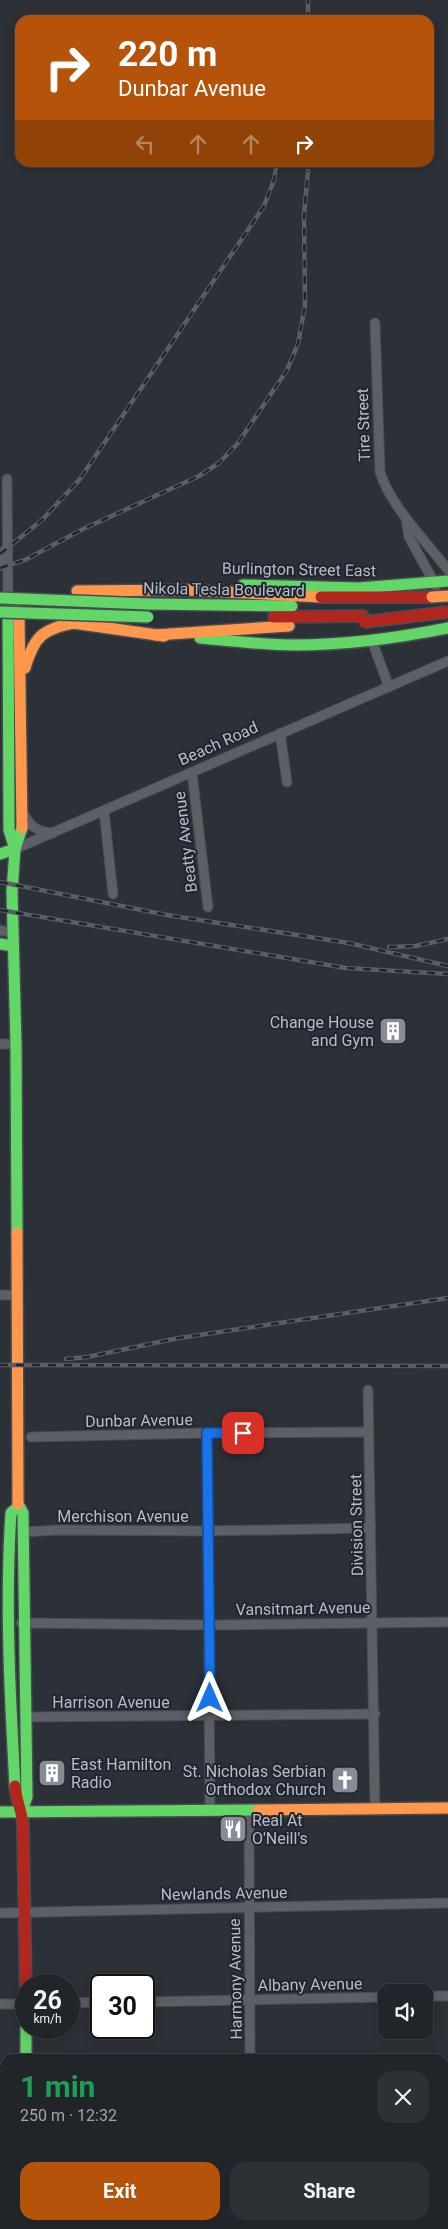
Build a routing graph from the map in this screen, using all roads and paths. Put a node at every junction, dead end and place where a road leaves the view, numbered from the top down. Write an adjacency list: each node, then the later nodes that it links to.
1 (376, 323): 3 (street, Tire Street)
2 (7, 479): 4 (street)
3 (406, 518): 6 (street, Tire Street); 8 (street, Tire Street)
4 (8, 543): 5 (street); 11 (street)
5 (0, 566)
6 (448, 570)
7 (448, 581): 8 (main road, Burlington Street East)
8 (434, 583): 9 (main road, Burlington Street East); 17 (street, Tire Street)
9 (77, 591): 11 (main road, Burlington Street East); 12 (main road)
10 (448, 596): 12 (main road, bridge)
11 (5, 597): 12 (main road, Nikola Tesla Boulevard, bridge); 14 (main road)
12 (363, 610): 13 (main road, bridge); 16 (main road, Nikola Tesla Boulevard); 20 (main road)
13 (448, 611)
14 (7, 613): 15 (main road, Nikola Tesla Boulevard, bridge); 18 (main road); 24 (main road); 25 (main road)
15 (153, 617)
16 (247, 617)
17 (448, 617)
18 (74, 623): 20 (main road); 25 (main road)
19 (448, 628): 21 (main road)
20 (155, 635): 21 (main road)
21 (372, 641): 26 (street)
22 (0, 645): 24 (main road)
23 (448, 661): 26 (street, Beach Road)
24 (7, 671): 33 (main road)
25 (21, 683): 31 (main road)
26 (389, 687): 27 (street, Beach Road)
27 (280, 733): 28 (street, Beach Road); 29 (street)
28 (192, 772): 30 (street, Beach Road); 36 (street, Beatty Avenue)
29 (287, 782)
30 (104, 811): 32 (street, Beach Road); 35 (street)
31 (23, 813): 32 (street); 33 (main road)
32 (53, 833): 33 (street, Beach Road)
33 (15, 848): 34 (main road, Beach Road); 38 (main road)
34 (0, 854)
35 (113, 894)
36 (208, 907)
37 (0, 930): 38 (street)
38 (12, 933): 40 (main road)
39 (0, 944): 40 (main road)
40 (13, 946): 42 (main road)
41 (0, 1044): 42 (street)
42 (16, 1044): 44 (main road)
43 (0, 1295): 44 (street)
44 (16, 1295): 49 (main road)
45 (368, 1390): 46 (street, Division Street)
46 (368, 1432): 47 (street, Dunbar Avenue); 50 (street, Division Street)
47 (207, 1433): 48 (street, Dunbar Avenue); 51 (street)
48 (30, 1437)
49 (18, 1508): 52 (main road); 55 (main road)
50 (371, 1528): 51 (street, Merchison Avenue); 53 (street, Division Street)
51 (208, 1531): 52 (street, Merchison Avenue); 57 (street)
52 (24, 1532): 56 (main road)
53 (372, 1622): 54 (street, Vansitmart Avenue); 57 (street, Vansitmart Avenue); 58 (street, Division Street)
54 (448, 1622)
55 (9, 1623): 56 (street, Vansitmart Avenue); 65 (main road)
56 (24, 1624): 57 (street, Vansitmart Avenue); 60 (main road)
57 (209, 1625): 59 (street)
58 (375, 1714): 59 (street, Harrison Avenue); 64 (street, Division Street)
59 (210, 1716): 60 (street, Harrison Avenue); 63 (street)
60 (27, 1717): 65 (main road)
61 (448, 1808): 64 (main road)
62 (249, 1809): 63 (main road); 64 (main road); 68 (street, Harmony Avenue)
63 (210, 1810): 65 (main road)
64 (375, 1810)
65 (22, 1811): 66 (main road); 69 (main road)
66 (0, 1812)
67 (448, 1903): 68 (street, Newlands Avenue)
68 (249, 1907): 69 (street, Newlands Avenue); 75 (street, Harmony Avenue)
69 (24, 1912): 70 (street, Newlands Avenue); 71 (main road)
70 (0, 1913)
71 (25, 1974)
72 (433, 1996): 73 (street)
73 (448, 1996)
74 (378, 1997): 75 (street, Albany Avenue)
75 (250, 2000): 76 (street, Albany Avenue); 81 (street, Harmony Avenue)
76 (155, 2002)
77 (0, 2004): 78 (street)
78 (15, 2004)
79 (26, 2039): 80 (main road)
80 (26, 2054)
81 (250, 2054)

